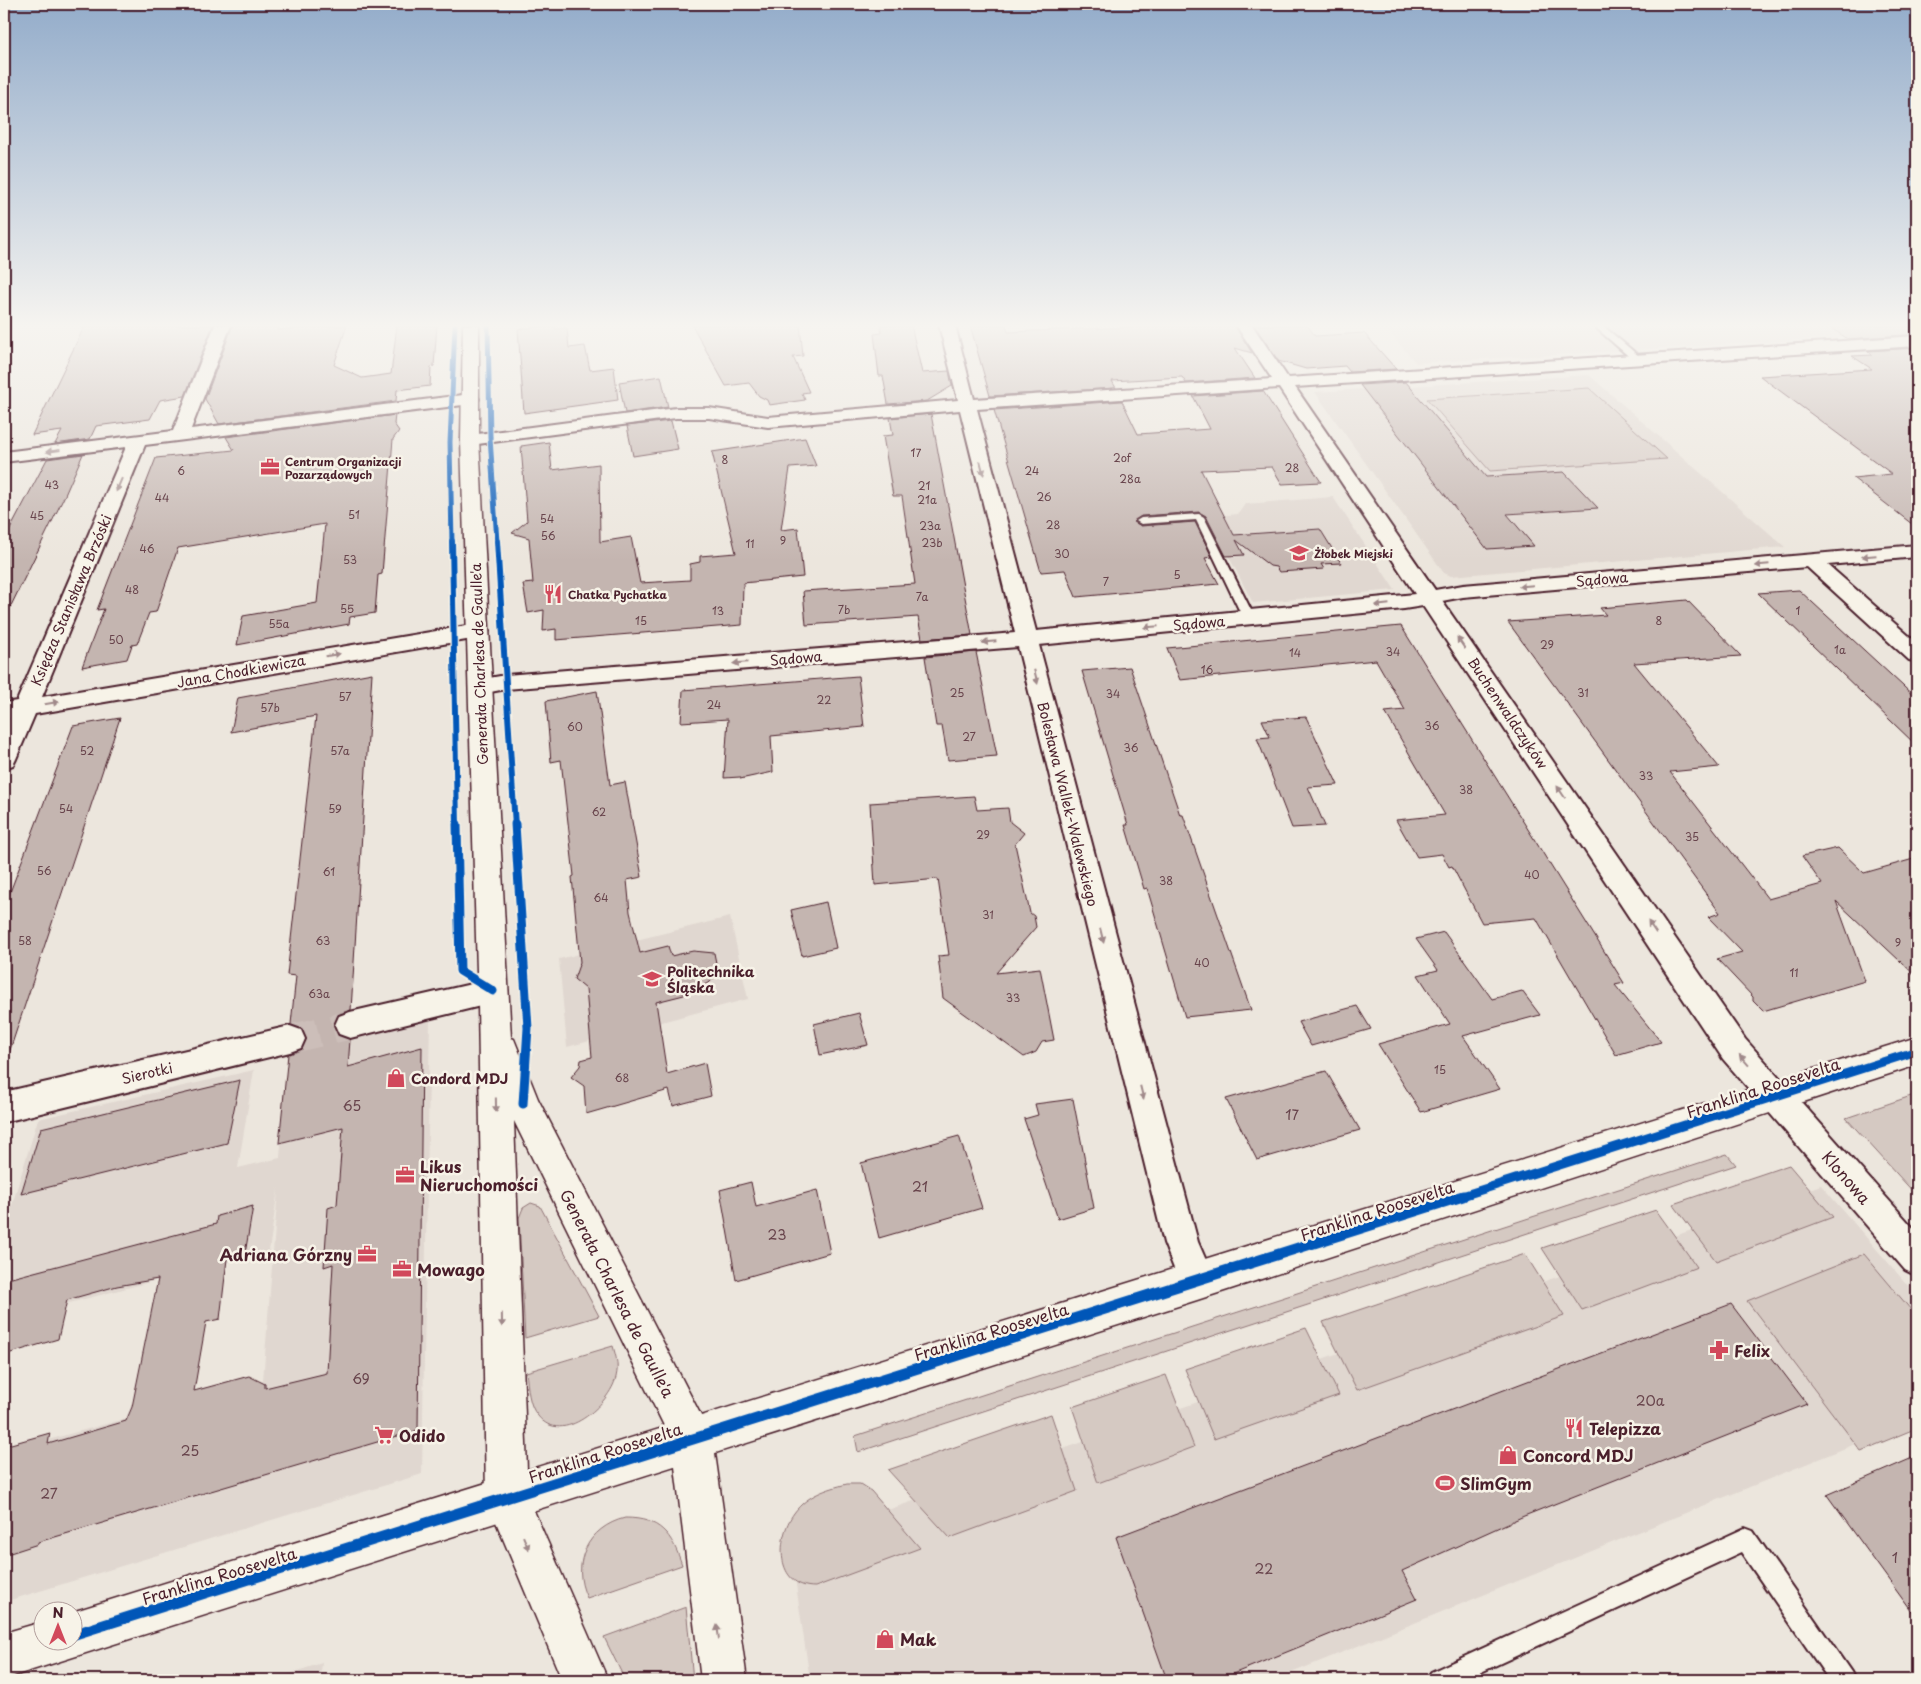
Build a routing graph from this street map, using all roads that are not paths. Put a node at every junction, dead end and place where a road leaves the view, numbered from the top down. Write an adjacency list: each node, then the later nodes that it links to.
1 (192, 404): 7 (street)
2 (434, 404): 7 (street)
3 (471, 404): 9 (main road, Generała Charlesa de Gaulle'a)
4 (966, 404): 5 (street); 9 (street); 17 (street, Bolesława Wallek-Walewskiego, one-way to 17)
5 (972, 404)
6 (1297, 404): 14 (street, Buchenwaldczyków)
7 (180, 435): 8 (street)
8 (138, 440): 10 (street, one-way to 10); 20 (street, Księdza Stanisława Brzóski, one-way to 20)
9 (470, 440): 16 (main road, Generała Charlesa de Gaulle'a)
10 (4, 457)
11 (1141, 521): 15 (lane)
12 (1917, 551): 13 (street, Sądowa, one-way to 13)
13 (1810, 560): 14 (street, Sądowa, one-way to 14); 18 (street)
14 (1430, 598): 15 (street, Sądowa, one-way to 15); 26 (street, Buchenwaldczyków, one-way to 14)
15 (1249, 618): 17 (street, Sądowa, one-way to 17)
16 (478, 630): 19 (main road, Generała Charlesa de Gaulle'a); 20 (street, Jana Chodkiewicza, one-way to 16)
17 (1026, 639): 19 (street, Sądowa, one-way to 19); 29 (street, Bolesława Wallek-Walewskiego, one-way to 29)
18 (1917, 655)
19 (480, 686): 22 (main road, Generała Charlesa de Gaulle'a)
20 (15, 709): 21 (street, Księdza Stanisława Brzóski)
21 (4, 759)
22 (493, 998): 23 (street); 30 (main road, Generała Charlesa de Gaulle'a); 31 (main road, Generała Charlesa de Gaulle'a, one-way to 31)
23 (350, 1025)
24 (290, 1039): 27 (street, Sierotki)
25 (1917, 1051): 26 (main road, Franklina Roosevelta)
26 (1776, 1098): 28 (street, Klonowa); 29 (main road, Franklina Roosevelta)
27 (4, 1107)
28 (1917, 1258)
29 (1197, 1281): 30 (main road, Franklina Roosevelta)
30 (692, 1439): 31 (main road, Franklina Roosevelta); 36 (main road, Generała Charlesa de Gaulle'a, one-way to 30)
31 (507, 1498): 32 (main road, Franklina Roosevelta); 35 (main road, Generała Charlesa de Gaulle'a, one-way to 35)
32 (82, 1632)
33 (32, 1648): 34 (main road)
34 (4, 1656)
35 (585, 1680)
36 (724, 1680)
37 (1439, 1680): 38 (lane)
38 (1843, 1680)

